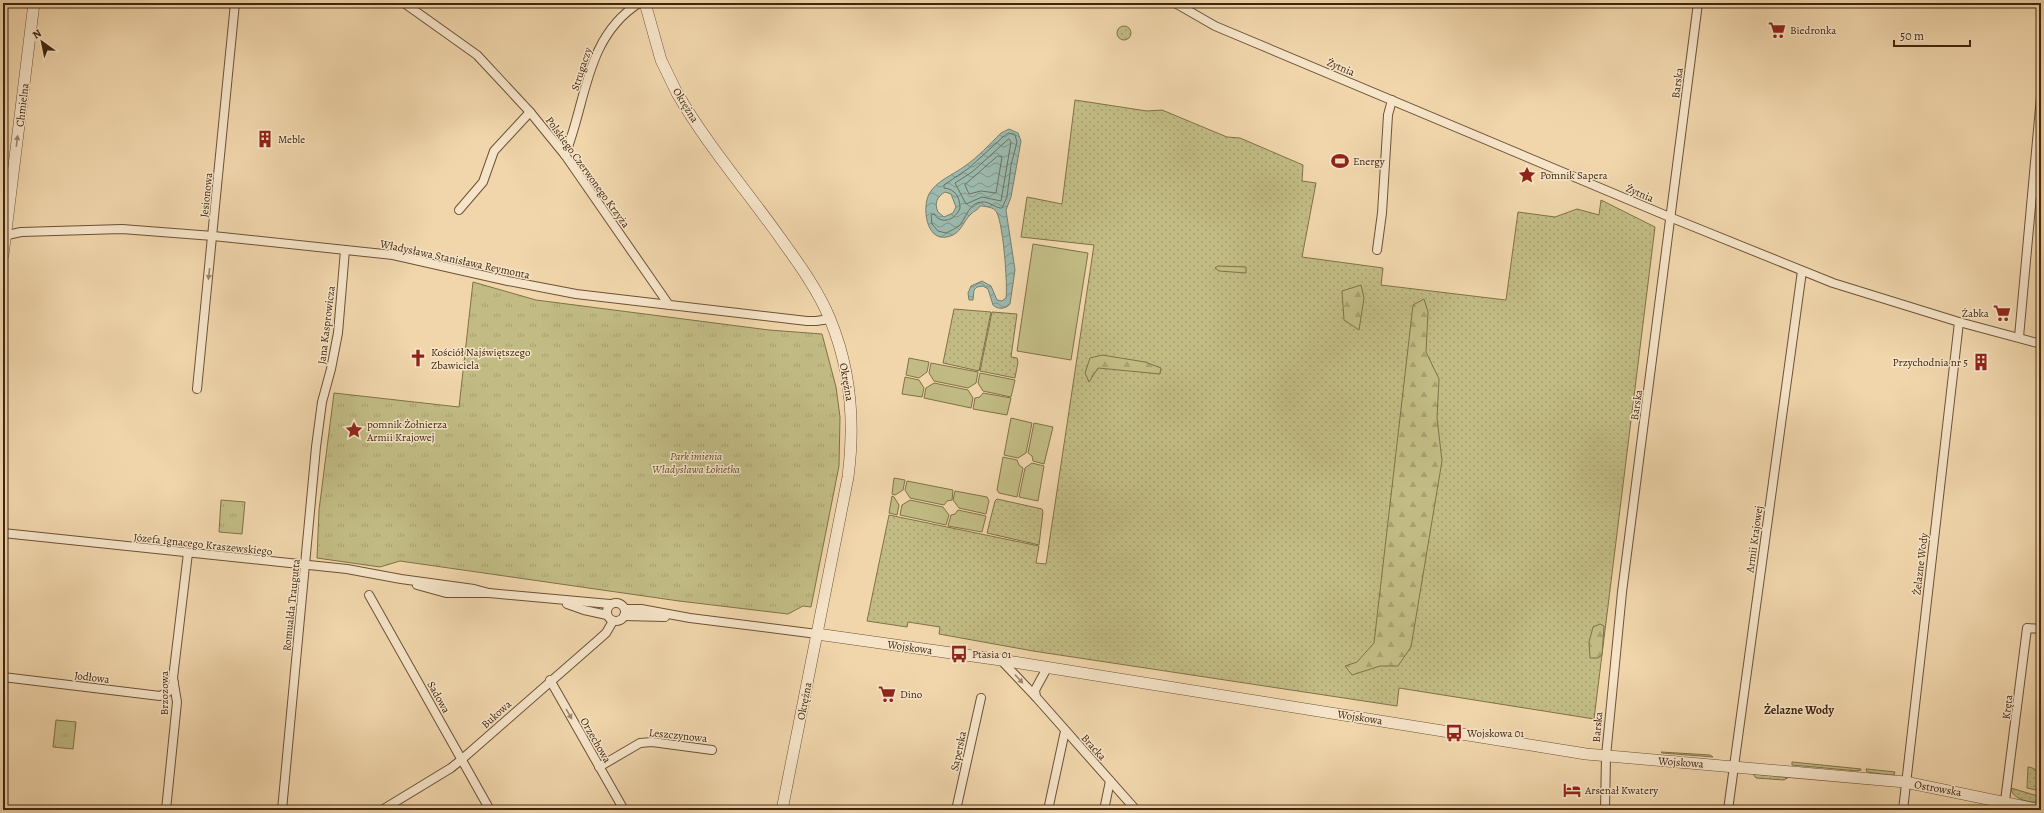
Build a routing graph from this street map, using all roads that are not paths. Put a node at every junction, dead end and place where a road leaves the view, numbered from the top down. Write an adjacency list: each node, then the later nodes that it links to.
1 (34, 3): 15 (street, Chmielna, one-way to 1)
2 (235, 3): 16 (street, Jesionowa)
3 (404, 3): 11 (street, Polskiego Czerwonego Krzyża)
4 (639, 3): 12 (street, Strugaczy)
5 (645, 3): 22 (street, Okrężna)
6 (1175, 3): 9 (street, Żytnia)
7 (1698, 3): 14 (street, Barska)
8 (2041, 97): 10 (street)
9 (1392, 100): 14 (street, Żytnia); 18 (street)
10 (2041, 108): 24 (street)
11 (530, 112): 12 (street, Polskiego Czerwonego Krzyża); 13 (street)
12 (565, 155): 21 (street, Polskiego Czerwonego Krzyża)
13 (459, 210)
14 (1672, 218): 20 (street, Żytnia); 47 (street, Barska)
15 (4, 236): 16 (street, Władysława Stanisława Reymonta); 19 (street, Chmielna)
16 (213, 236): 17 (street, Władysława Stanisława Reymonta); 26 (street, Jesionowa, one-way to 26)
17 (345, 250): 21 (street, Władysława Stanisława Reymonta); 27 (street, Jana Kasprowicza)
18 (1377, 250)
19 (3, 255)
20 (1802, 271): 23 (street, Żytnia); 49 (street, Armii Krajowej)
21 (669, 305): 22 (street, Władysława Stanisława Reymonta)
22 (830, 318): 37 (street, Okrężna)
23 (1959, 322): 24 (street, Żytnia); 52 (street, Żelazne Wody)
24 (2019, 337): 25 (street, Żytnia)
25 (2041, 344)
26 (198, 389)
27 (322, 402): 30 (street, Romualda Traugutta)
28 (3, 533): 29 (street, Józefa Ignacego Kraszewskiego)
29 (188, 553): 30 (street, Józefa Ignacego Kraszewskiego); 42 (street, Brzozowa)
30 (306, 566): 32 (street, Józefa Ignacego Kraszewskiego); 55 (street, Romualda Traugutta)
31 (369, 595): 48 (street, Sadowa)
32 (560, 601): 33 (street, Józefa Ignacego Kraszewskiego); 35 (street, Józefa Ignacego Kraszewskiego)
33 (610, 604): 34 (street); 35 (street)
34 (625, 613): 35 (street); 37 (street)
35 (610, 618): 41 (street, Bukowa)
36 (2041, 629): 53 (street, Kręta)
37 (817, 634): 38 (street, Wojskowa); 59 (street, Okrężna)
38 (1001, 660): 39 (street, Wojskowa); 43 (street, Bracka, one-way to 43)
39 (1047, 668): 43 (street); 47 (street, Wojskowa)
40 (3, 677): 42 (street, Jodłowa)
41 (550, 680): 48 (street, Bukowa); 50 (street, Orzechowa, one-way to 50)
42 (174, 683): 54 (street, Brzozowa)
43 (1036, 697): 45 (street, Bracka)
44 (981, 698): 60 (street, Saperska)
45 (1065, 731): 51 (street, Bracka); 61 (street)
46 (712, 750): 50 (street, Leszczynowa)
47 (1606, 756): 49 (street, Wojskowa); 64 (street, Barska)
48 (461, 760): 56 (street, Bukowa); 57 (street, Sadowa)
49 (1734, 766): 52 (street, Wojskowa); 65 (street, Armii Krajowej)
50 (599, 767): 58 (street, Orzechowa)
51 (1110, 781): 62 (street); 63 (street, Bracka)
52 (1905, 782): 53 (street, Ostrowska); 66 (street, Żelazne Wody)
53 (2005, 801): 67 (street, Ostrowska)
54 (166, 810)
55 (282, 810)
56 (382, 810)
57 (490, 810)
58 (624, 810)
59 (782, 810)
60 (956, 810)
61 (1048, 810)
62 (1104, 810)
63 (1136, 810)
64 (1605, 810)
65 (1728, 810)
66 (1903, 810)
67 (2041, 810)

